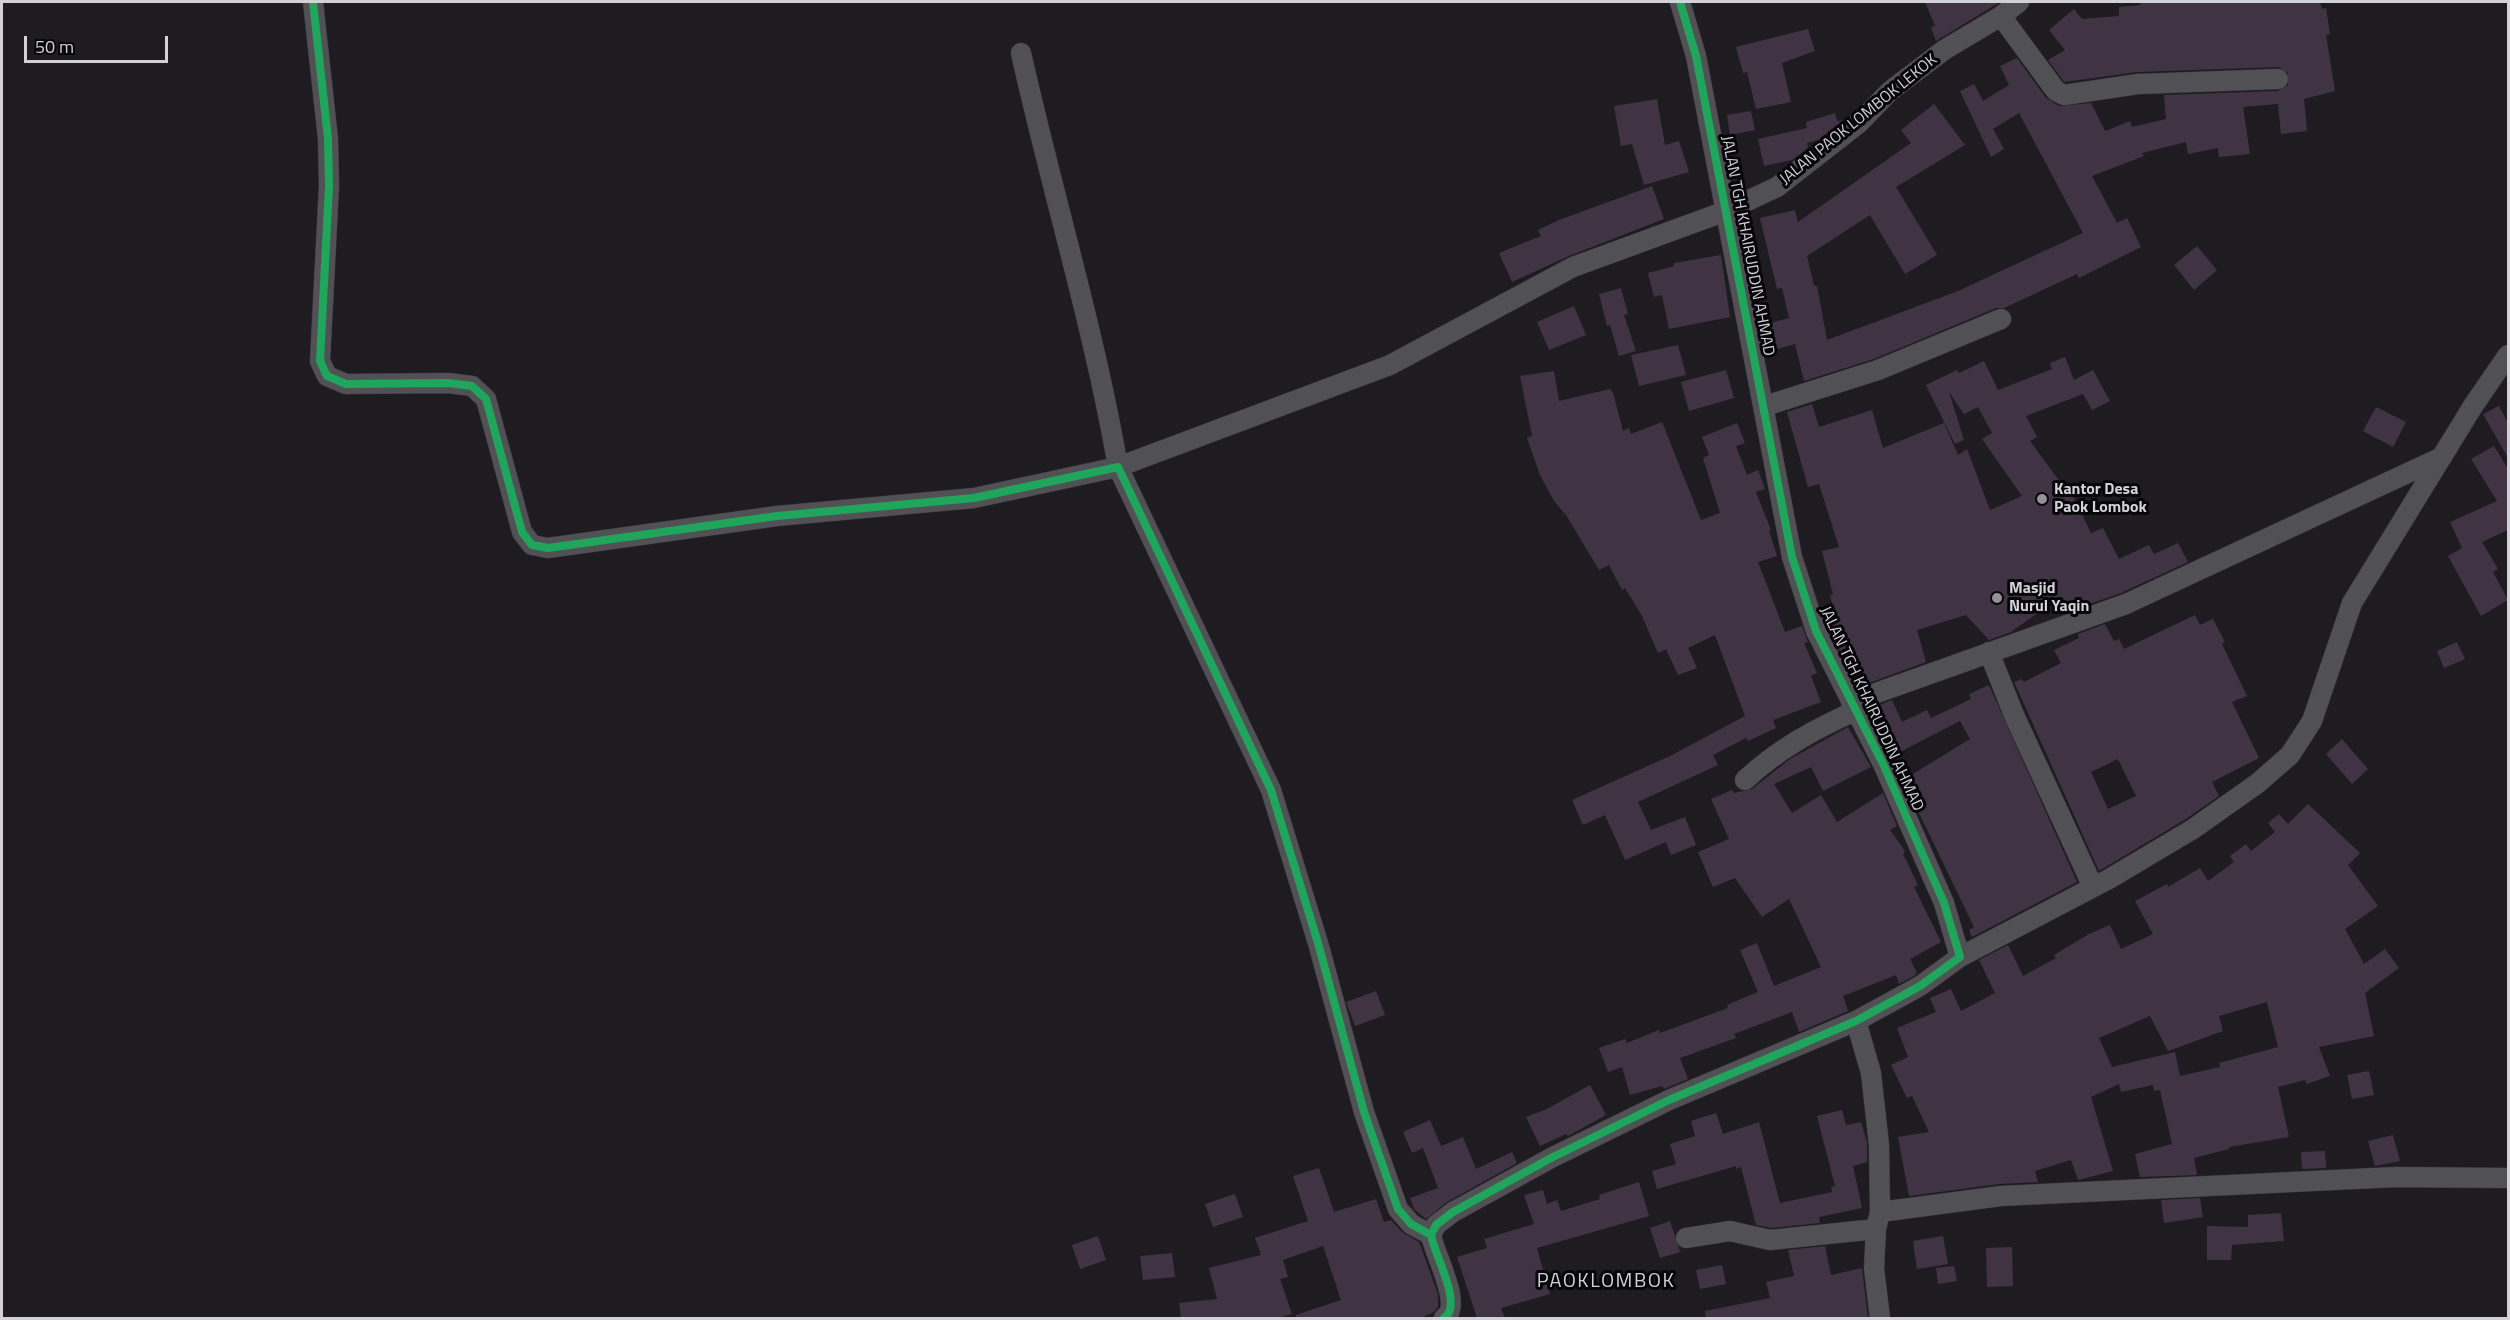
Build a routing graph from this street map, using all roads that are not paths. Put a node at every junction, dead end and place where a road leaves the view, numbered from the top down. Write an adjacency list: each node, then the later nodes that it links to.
1 (313, 2): 12 (street, JALAN PAOK LOMBOK LEKOK)
2 (1680, 2): 7 (street, JALAN TGH KHAIRUDDIN AHMAD)
3 (2019, 2): 4 (street, JALAN PAOK LOMBOK LEKOK)
4 (2001, 16): 6 (street); 7 (street, JALAN PAOK LOMBOK LEKOK)
5 (1021, 53): 12 (street)
6 (2278, 79)
7 (1726, 211): 10 (street, JALAN TGH KHAIRUDDIN AHMAD); 12 (street, JALAN PAOK LOMBOK LEKOK)
8 (2001, 319): 10 (street)
9 (2508, 355): 11 (street)
10 (1765, 406): 14 (street, JALAN TGH KHAIRUDDIN AHMAD)
11 (2442, 457): 13 (street); 16 (street)
12 (1118, 467): 21 (street)
13 (1989, 652): 14 (street); 16 (street)
14 (1853, 707): 15 (street); 17 (street, JALAN TGH KHAIRUDDIN AHMAD)
15 (1745, 780)
16 (2093, 887): 17 (street)
17 (1960, 957): 18 (street)
18 (1856, 1021): 20 (street); 21 (street)
19 (2508, 1178): 20 (street)
20 (1878, 1220): 22 (street); 24 (street)
21 (1431, 1235): 23 (street)
22 (1686, 1238)
23 (1444, 1318)
24 (1880, 1318)

